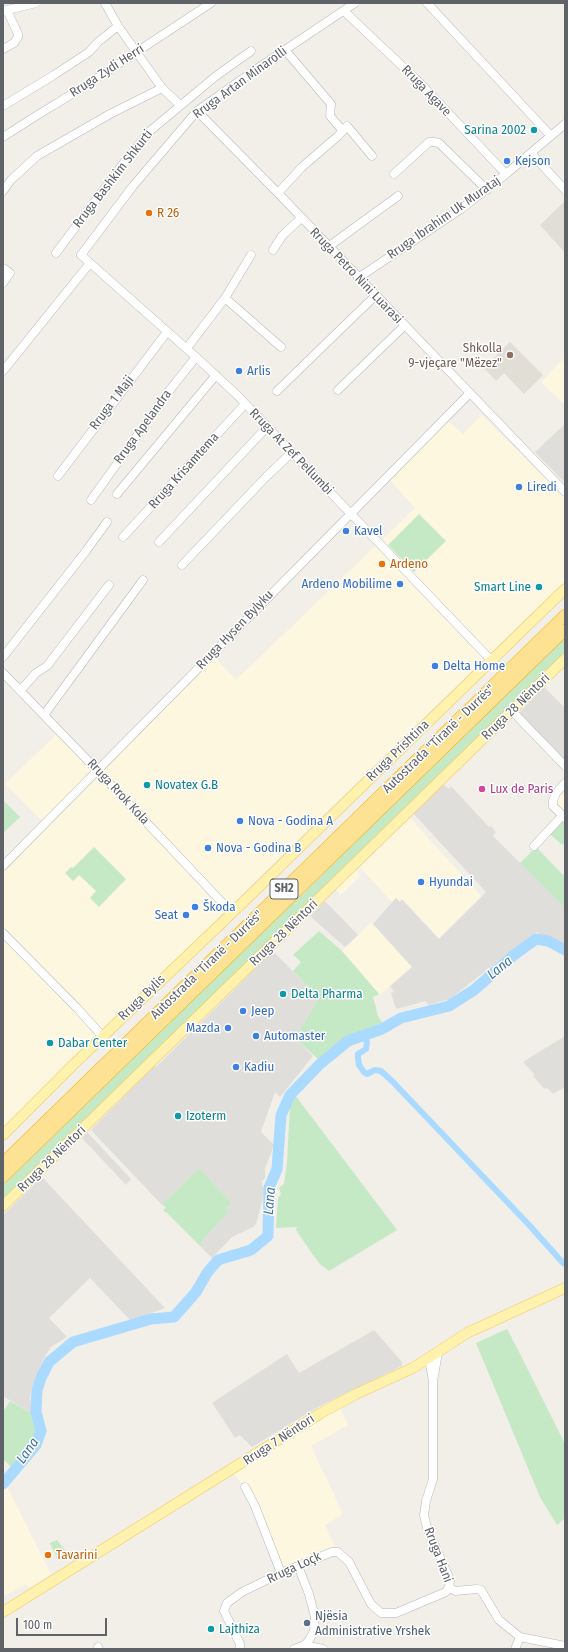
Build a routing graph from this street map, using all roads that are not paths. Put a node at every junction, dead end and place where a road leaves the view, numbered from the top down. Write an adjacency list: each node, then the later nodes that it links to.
1 (36, 3): 6 (street)
2 (105, 3): 8 (street)
3 (211, 3): 12 (street, Rruga Zydi Herri)
4 (356, 3): 7 (street, Rruga Artan Minarolli)
5 (427, 3): 19 (street)
6 (5, 11): 9 (street)
7 (344, 11): 10 (street, Rruga Artan Minarolli); 24 (street, Rruga Agave)
8 (118, 26): 12 (street); 15 (street)
9 (3, 48)
10 (285, 50): 16 (street, Rruga Artan Minarolli); 18 (street)
11 (251, 51): 14 (street, Rruga Bashkim Shkurti)
12 (136, 52): 13 (street); 20 (street, Rruga Zydi Herri)
13 (162, 88): 14 (street); 27 (street)
14 (180, 105): 33 (street, Rruga Bashkim Shkurti)
15 (3, 106)
16 (197, 111): 28 (street, Rruga Petro Nini Luarasi); 35 (street, Rruga Artan Minarolli)
17 (565, 124): 19 (street, Rruga Ibrahim Uk Murataj)
18 (343, 131): 22 (street); 28 (street)
19 (551, 136): 21 (street, Rruga Ibrahim Uk Murataj)
20 (3, 137)
21 (531, 153): 24 (street, Rruga Ibrahim Uk Murataj); 26 (street)
22 (372, 156)
23 (394, 174): 25 (street)
24 (506, 174): 25 (street, Rruga Ibrahim Uk Murataj)
25 (487, 190): 38 (street, Rruga Ibrahim Uk Murataj)
26 (565, 190)
27 (3, 191)
28 (278, 193): 30 (street, Rruga Petro Nini Luarasi)
29 (398, 196): 31 (street)
30 (301, 218): 31 (street, Rruga Petro Nini Luarasi); 32 (street)
31 (328, 247): 38 (street, Rruga Petro Nini Luarasi)
32 (273, 250)
33 (56, 253)
34 (251, 254): 41 (street)
35 (81, 255): 36 (street, Rruga At Zef Pellumbi)
36 (90, 263): 43 (street, Rruga At Zef Pellumbi); 47 (street)
37 (3, 268): 39 (street)
38 (358, 278): 40 (street, Rruga Petro Nini Luarasi)
39 (3, 283)
40 (375, 296): 42 (street, Rruga Petro Nini Luarasi); 50 (street)
41 (225, 298): 44 (street); 45 (street)
42 (404, 326): 49 (street); 51 (street, Rruga Petro Nini Luarasi)
43 (167, 332): 45 (street, Rruga At Zef Pellumbi); 55 (street, Rruga 1 Maji)
44 (281, 347)
45 (187, 348): 46 (street, Rruga At Zef Pellumbi)
46 (196, 357): 48 (street, Rruga At Zef Pellumbi); 58 (street, Rruga Apelandra)
47 (3, 371)
48 (216, 375): 52 (street, Rruga At Zef Pellumbi); 57 (street)
49 (338, 390)
50 (277, 391)
51 (469, 394): 56 (street, Rruga Petro Nini Luarasi); 59 (street, Rruga Hysen Bylyku)
52 (245, 404): 53 (street, Rruga At Zef Pellumbi); 61 (street, Rruga Krisamtema)
53 (267, 427): 54 (street, Rruga At Zef Pellumbi); 62 (street)
54 (292, 452): 59 (street, Rruga At Zef Pellumbi); 63 (street)
55 (58, 476)
56 (565, 492)
57 (117, 494)
58 (92, 500)
59 (350, 513): 71 (street, Rruga At Zef Pellumbi); 77 (street, Rruga Hysen Bylyku)
60 (107, 522): 69 (street)
61 (124, 537)
62 (159, 542)
63 (182, 565)
64 (143, 580): 75 (street)
65 (109, 585): 73 (street)
66 (565, 589): 71 (main road, Rruga Prishtina)
67 (565, 615): 86 (highway, Autostrada "Tiranë - Durrës" / SH2)
68 (565, 630): 87 (highway, Autostrada "Tiranë - Durrës" / SH2)
69 (3, 657)
70 (565, 659): 74 (main road, Rruga 28 Nëntori)
71 (491, 660): 82 (main road, Rruga Prishtina)
72 (3, 673): 73 (street, Rruga Rrok Kola)
73 (20, 690): 75 (street, Rruga Rrok Kola)
74 (512, 711): 76 (street); 88 (main road, Rruga 28 Nëntori)
75 (44, 715): 77 (street, Rruga Rrok Kola)
76 (565, 766)
77 (98, 770): 81 (street, Rruga Hysen Bylyku); 82 (street, Rruga Rrok Kola)
78 (565, 783): 79 (street)
79 (564, 817): 80 (street)
80 (534, 846)
81 (3, 866)
82 (232, 913): 84 (main road, Rruga Bylis)
83 (3, 933): 84 (street)
84 (103, 1037): 85 (main road, Rruga Bylis)
85 (3, 1135)
86 (3, 1164)
87 (3, 1177)
88 (3, 1206)
89 (565, 1288): 90 (main road, Rruga 7 Nëntori)
90 (438, 1352): 91 (main road, Rruga 7 Nëntori); 92 (street, Rruga Hani)
91 (429, 1358): 92 (street, Rruga Hani); 97 (main road, Rruga 7 Nëntori)
92 (434, 1381): 96 (street, Rruga Hani)
93 (245, 1487): 95 (street)
94 (298, 1566): 95 (street, Rruga Loçk); 96 (street, Rruga Loçk); 99 (street)
95 (281, 1573): 101 (street, Rruga Loçk)
96 (449, 1588): 98 (street, Rruga Hani)
97 (3, 1612)
98 (520, 1637): 100 (street, Rruga Hani); 104 (street)
99 (305, 1645): 102 (street); 103 (street)
100 (565, 1646)
101 (240, 1649)
102 (294, 1649)
103 (323, 1649)
104 (515, 1649)

